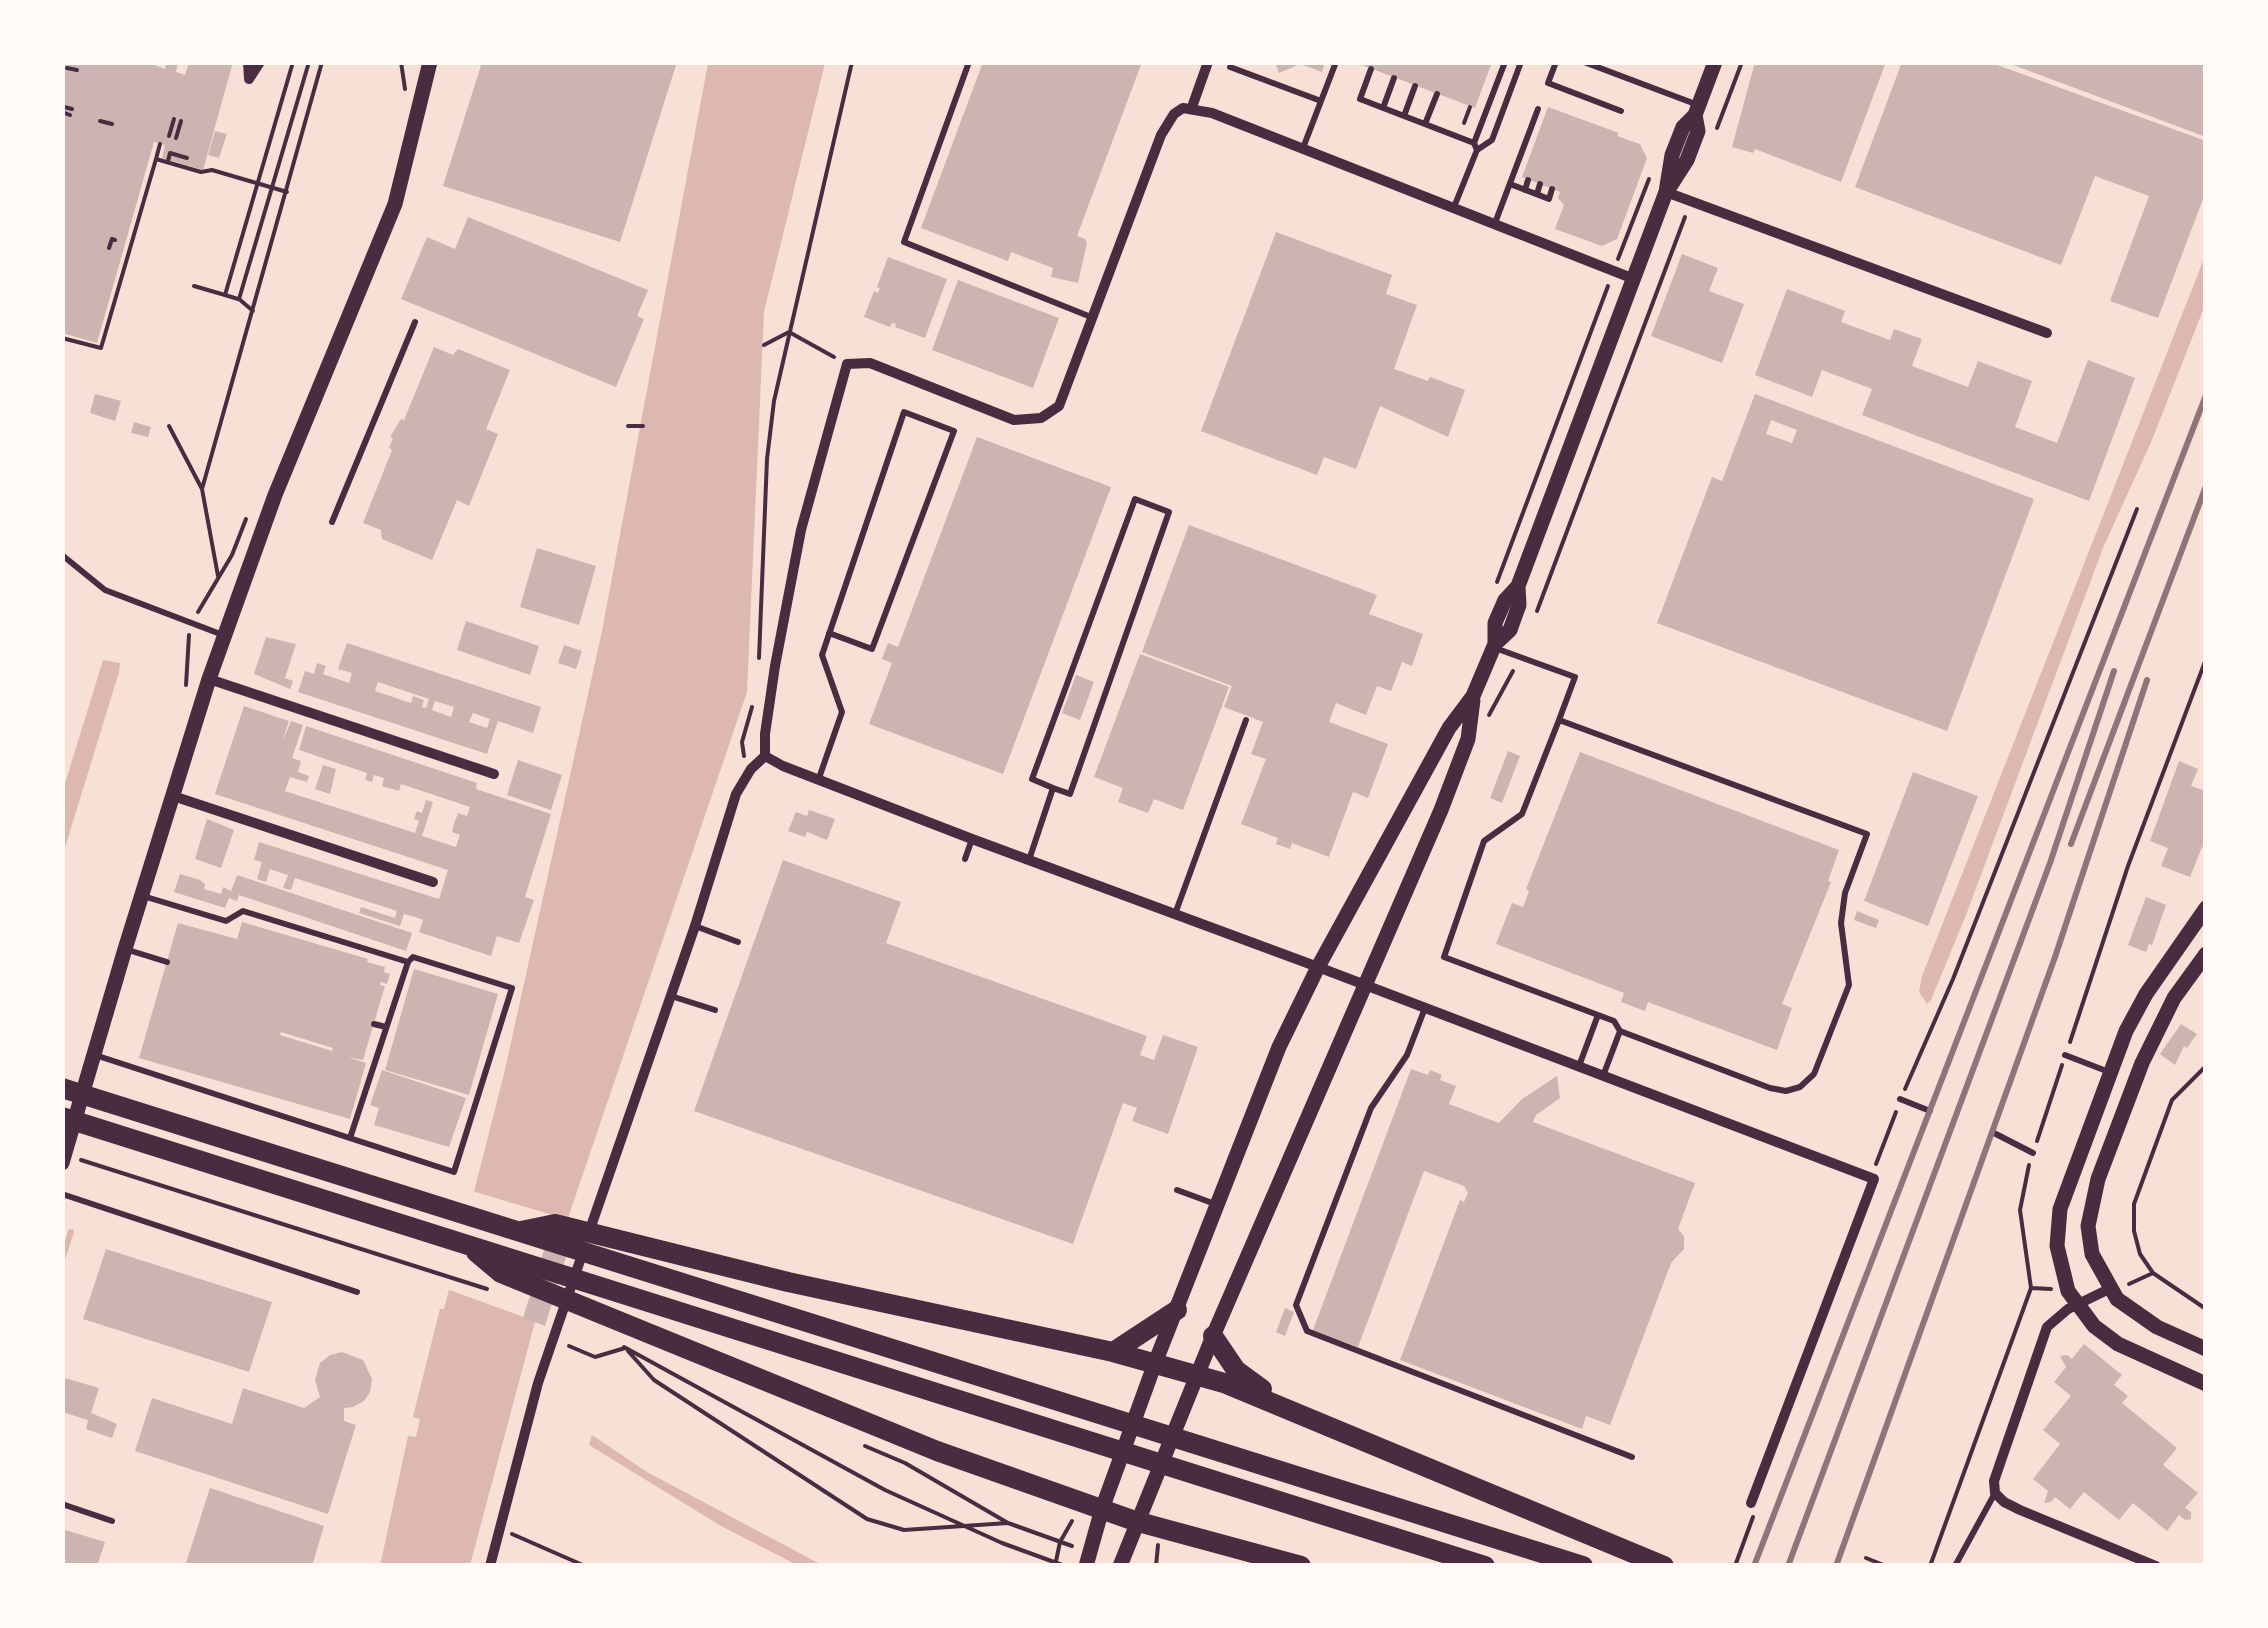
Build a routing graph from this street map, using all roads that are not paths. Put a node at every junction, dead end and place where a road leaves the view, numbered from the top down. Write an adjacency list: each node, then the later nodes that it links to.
1 (248, 62): 2 (street)
2 (260, 62)
3 (430, 62): 43 (street)
4 (970, 62): 37 (lane)
5 (1208, 62): 18 (street)
6 (1336, 62): 17 (lane)
7 (1505, 62): 25 (lane)
8 (1521, 62): 25 (lane)
9 (1556, 62): 22 (lane)
10 (1584, 62): 21 (lane)
11 (1715, 62): 21 (street)
12 (1230, 67): 17 (lane)
13 (1371, 70): 19 (lane)
14 (1394, 78): 19 (lane)
15 (1415, 86): 23 (lane)
16 (1437, 94): 24 (lane)
17 (1321, 102): 26 (lane)
18 (1192, 108): 26 (street); 37 (street)
19 (1383, 108): 23 (lane)
20 (1538, 110): 28 (lane)
21 (1697, 110): 32 (street)
22 (1621, 112)
23 (1404, 116): 24 (lane)
24 (1425, 124): 25 (lane)
25 (1475, 146): 34 (lane)
26 (1303, 148): 34 (street)
27 (1528, 180): 31 (lane)
28 (1510, 184): 31 (lane); 35 (lane)
29 (1540, 184): 33 (lane)
30 (1552, 189): 33 (lane)
31 (1525, 190): 33 (lane)
32 (1666, 192): 36 (street); 39 (street)
33 (1536, 194)
34 (1454, 208): 35 (street)
35 (1495, 224): 36 (street)
36 (1634, 278): 44 (street)
37 (1091, 318): 49 (street)
38 (416, 322): 40 (lane)
39 (2046, 332)
40 (332, 522)
41 (62, 555): 43 (lane)
42 (829, 633): 42 (lane); 51 (lane)
43 (224, 635): 45 (street)
44 (1495, 646): 46 (street); 48 (lane)
45 (209, 680): 50 (street); 53 (street)
46 (1473, 696): 67 (street); 68 (street)
47 (1246, 720): 60 (lane)
48 (1559, 720): 72 (lane); 75 (lane)
49 (765, 756): 51 (street); 61 (street)
50 (494, 774)
51 (819, 778): 54 (street)
52 (1053, 788): 52 (lane); 56 (lane)
53 (173, 796): 57 (street); 58 (street)
54 (972, 839): 55 (lane); 56 (street)
55 (965, 859)
56 (1029, 860): 60 (street)
57 (433, 882)
58 (142, 896): 63 (street); 66 (lane)
59 (2206, 908): 79 (street)
60 (1175, 914): 67 (street)
61 (695, 926): 62 (lane); 69 (street)
62 (738, 942)
63 (124, 949): 65 (lane); 76 (street)
64 (2206, 954): 94 (street)
65 (167, 962)
66 (408, 962): 74 (lane); 86 (lane)
67 (1318, 967): 68 (street); 91 (street)
68 (1364, 984): 70 (street); 98 (street)
69 (671, 996): 71 (lane); 112 (street)
70 (1425, 1008): 78 (street); 105 (lane)
71 (715, 1010)
72 (1598, 1015): 75 (lane); 78 (lane)
73 (374, 1024): 74 (lane)
74 (386, 1028): 86 (lane)
75 (1620, 1030): 80 (lane)
76 (96, 1055): 86 (lane); 88 (street)
77 (2066, 1055): 79 (lane)
78 (1579, 1066): 80 (street)
79 (2110, 1072): 96 (street)
80 (1603, 1076): 107 (street)
81 (62, 1088): 92 (highway)
82 (1900, 1100): 83 (lane)
83 (1930, 1111)
84 (62, 1116): 93 (highway)
85 (1992, 1132): 87 (lane)
86 (350, 1138)
87 (2033, 1152)
88 (62, 1163)
89 (1177, 1190): 91 (lane)
90 (62, 1194): 95 (lane)
91 (1216, 1204): 97 (street)
92 (517, 1232): 100 (highway); 117 (highway)
93 (471, 1248): 109 (highway); 116 (highway)
94 (2110, 1290): 96 (street); 99 (street)
95 (357, 1292)
96 (2078, 1304): 103 (street); 106 (street)
97 (1177, 1310): 100 (highway); 101 (street)
98 (1214, 1336): 102 (street); 104 (highway)
99 (2206, 1349)
100 (1113, 1352): 101 (highway)
101 (1155, 1364): 102 (highway); 109 (street)
102 (1198, 1376): 104 (highway); 111 (street)
103 (2206, 1384)
104 (1283, 1405): 118 (highway)
105 (1632, 1457)
106 (1995, 1493): 119 (lane); 120 (street)
107 (1751, 1503)
108 (62, 1504): 110 (lane)
109 (1102, 1509): 111 (highway); 113 (street)
110 (112, 1521)
111 (1135, 1521): 114 (street); 115 (highway)
112 (490, 1566)
113 (1086, 1566)
114 (1120, 1566)
115 (1301, 1566)
116 (1485, 1566)
117 (1582, 1566)
118 (1664, 1566)
119 (1955, 1566)
120 (2156, 1566)

